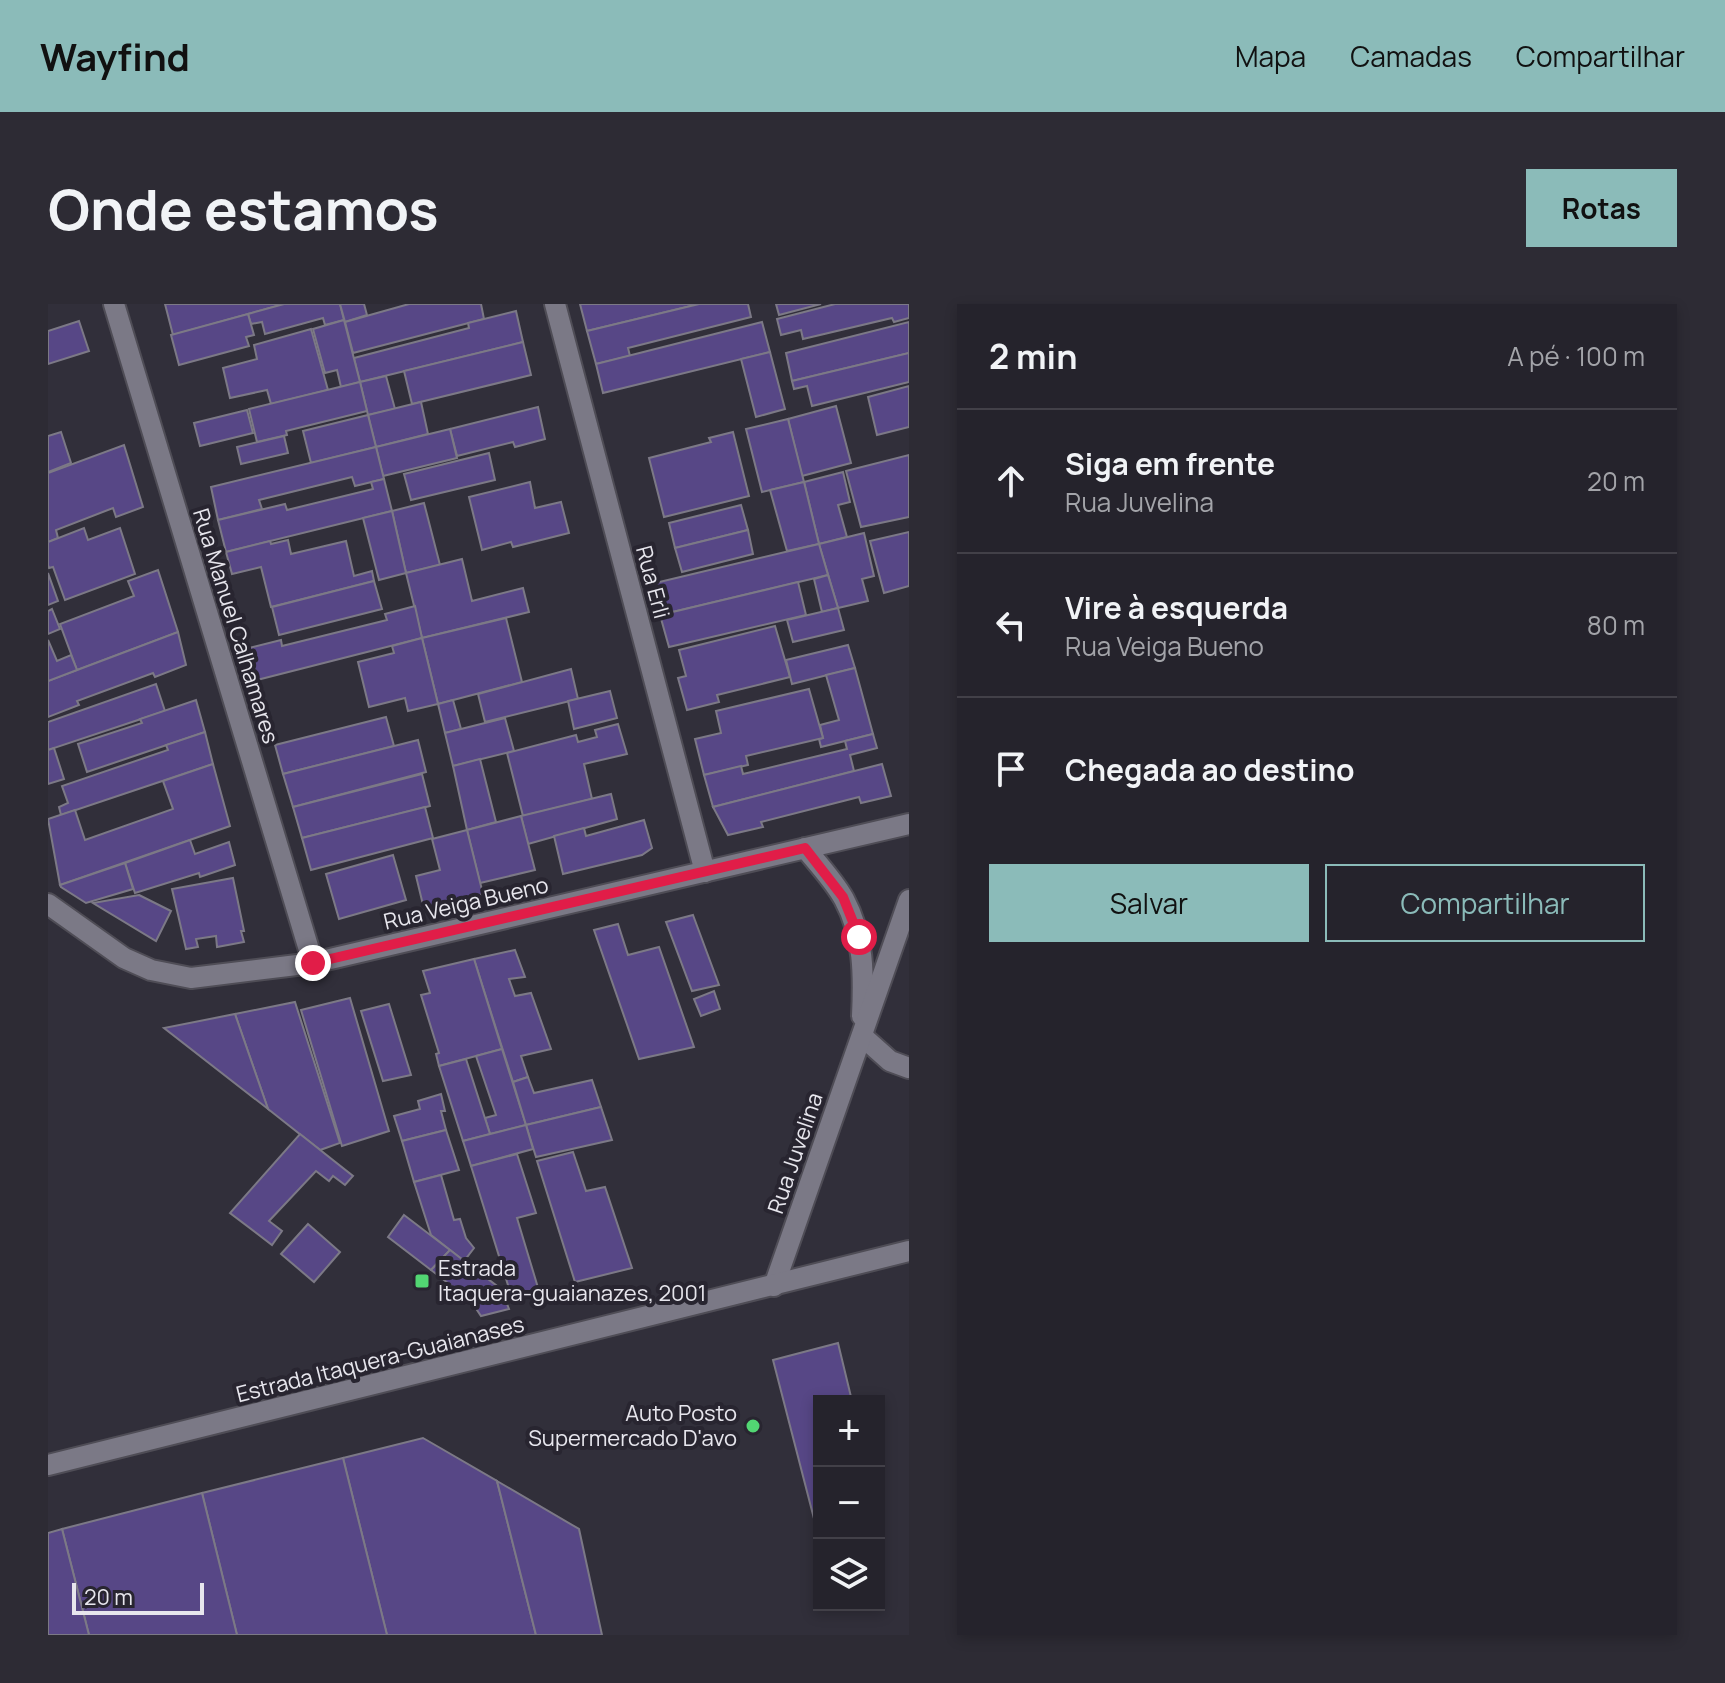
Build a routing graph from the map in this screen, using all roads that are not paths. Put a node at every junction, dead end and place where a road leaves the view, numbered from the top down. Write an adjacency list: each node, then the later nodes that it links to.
1 (114, 304): 8 (street, Rua Manuel Calhamares)
2 (555, 304): 5 (street, Rua Erli)
3 (909, 824): 4 (street, Rua Veiga Bueno)
4 (805, 848): 5 (street, Rua Veiga Bueno); 9 (street, Rua Juvelina)
5 (705, 872): 8 (street, Rua Veiga Bueno)
6 (909, 900): 9 (street, Rua Juvelina)
7 (48, 904): 8 (street, Rua Veiga Bueno)
8 (313, 963)
9 (862, 1036): 10 (street); 12 (street, Rua Juvelina)
10 (909, 1068)
11 (909, 1251): 12 (street, Estrada Itaquera-Guaianases)
12 (774, 1286): 13 (street, Estrada Itaquera-Guaianases)
13 (48, 1465)

